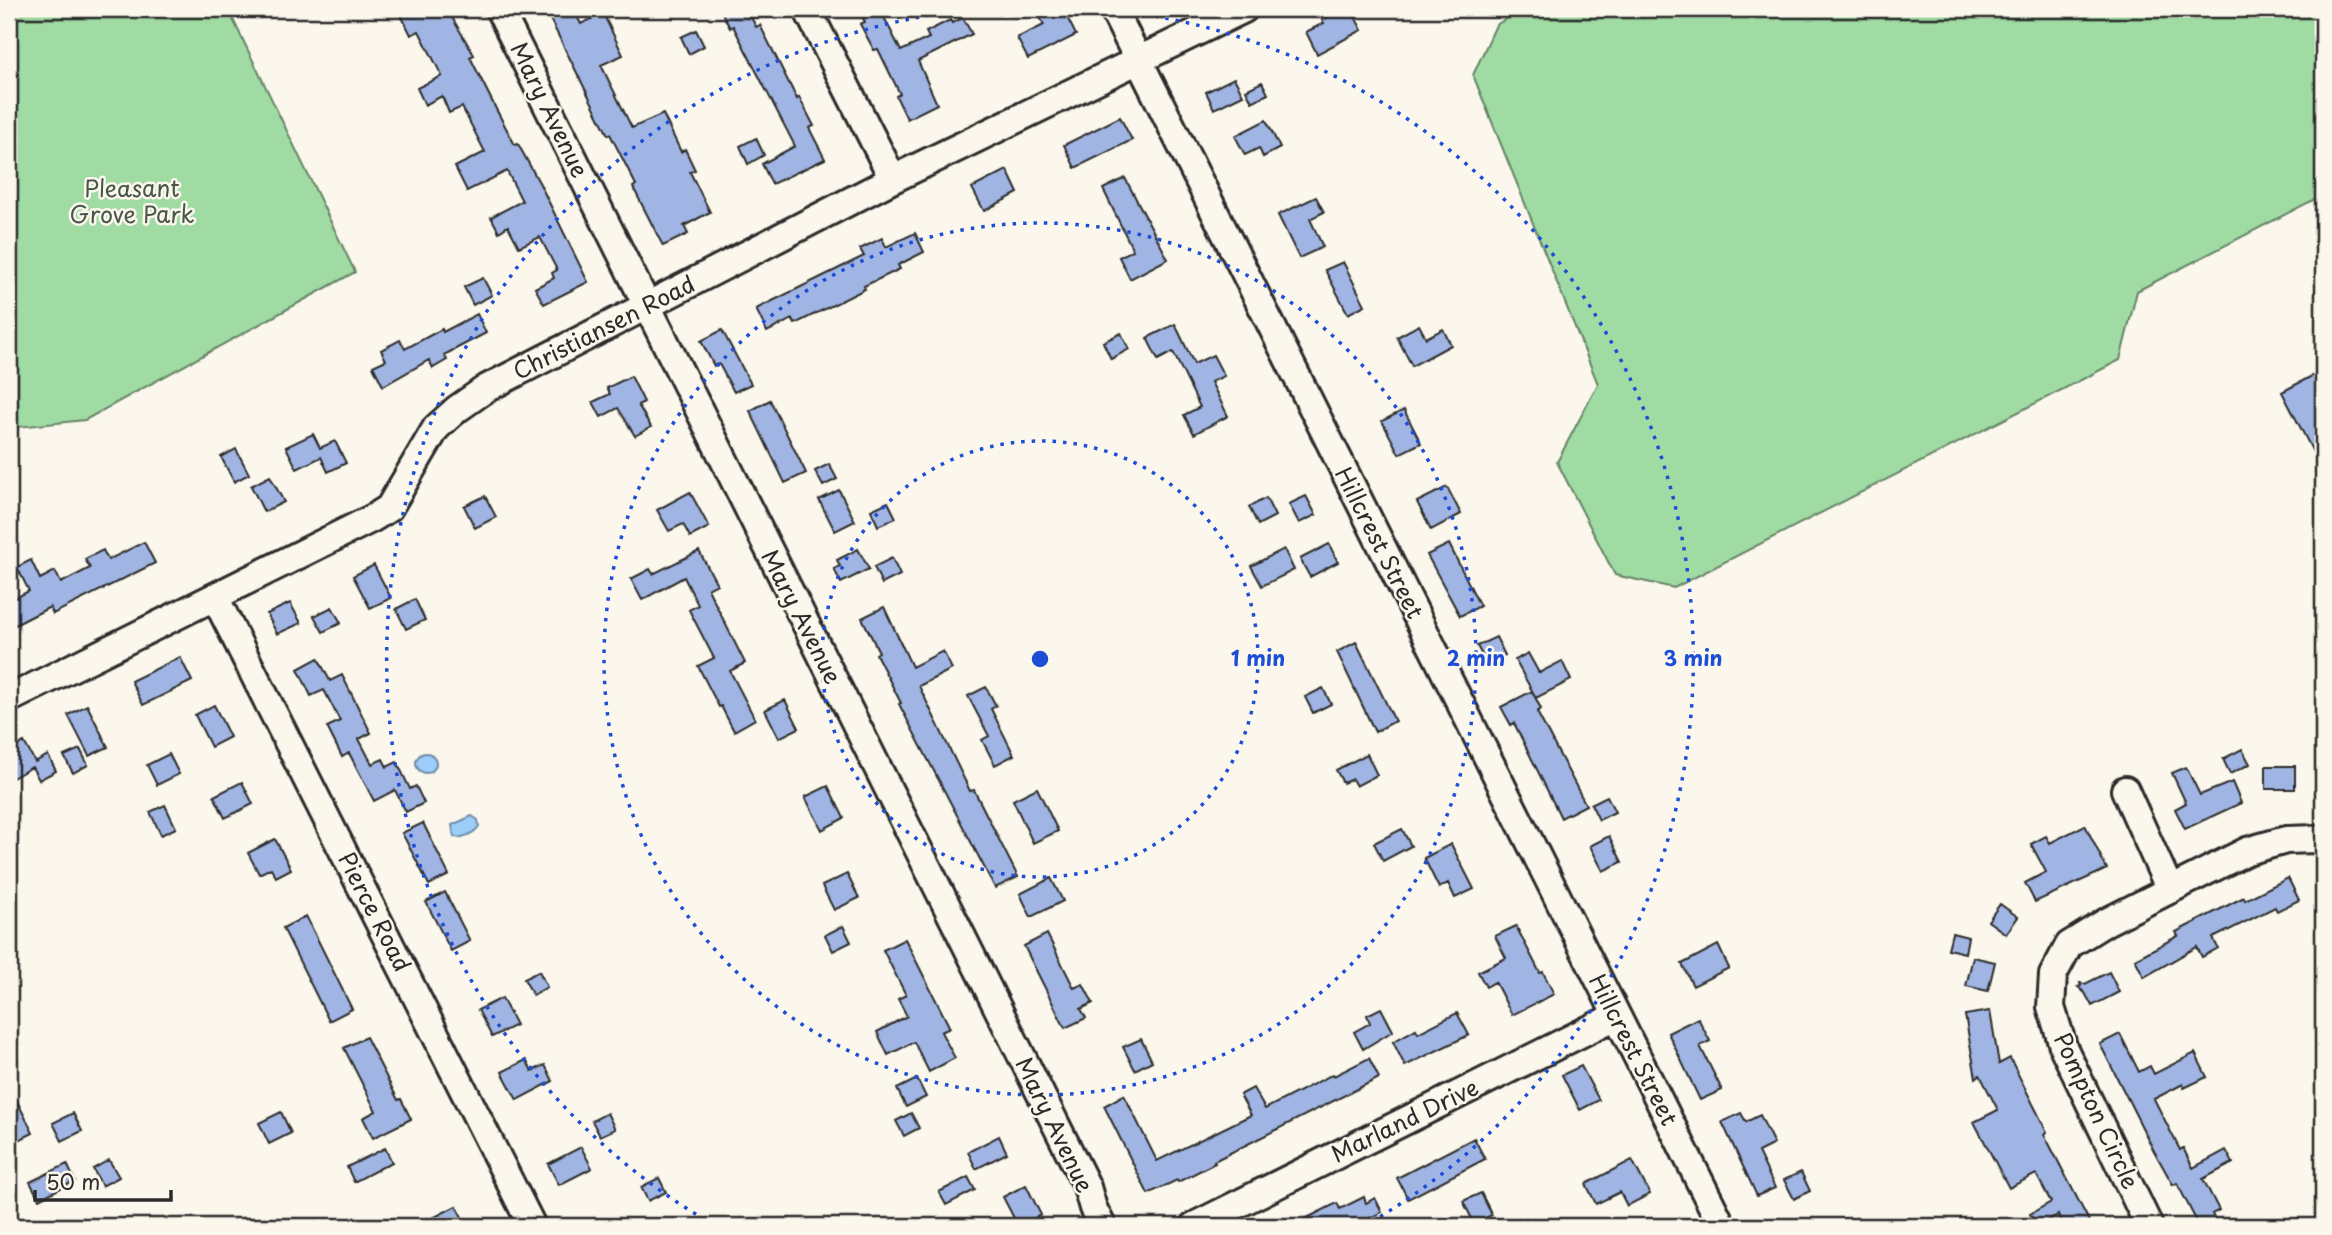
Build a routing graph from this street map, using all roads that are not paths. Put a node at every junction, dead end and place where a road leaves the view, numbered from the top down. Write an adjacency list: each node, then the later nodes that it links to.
1 (499, 9): 7 (street, Mary Avenue)
2 (807, 9): 6 (street)
3 (1113, 9): 5 (street, Hillcrest Street)
4 (1244, 9): 5 (street, Christiansen Road)
5 (1139, 61): 6 (street, Christiansen Road); 13 (street, Hillcrest Street)
6 (893, 179): 7 (street, Christiansen Road)
7 (646, 307): 8 (street, Christiansen Road); 15 (street, Mary Avenue)
8 (215, 597): 9 (street, Christiansen Road); 14 (street, Pierce Road)
9 (9, 699)
10 (2125, 790): 12 (street)
11 (2323, 842): 12 (street, Pompton Circle)
12 (2170, 890): 18 (street, Pompton Circle)
13 (1616, 1016): 16 (street, Marland Drive); 17 (street, Hillcrest Street)
14 (532, 1226)
15 (1102, 1226)
16 (1194, 1226)
17 (1722, 1226)
18 (2149, 1226)

